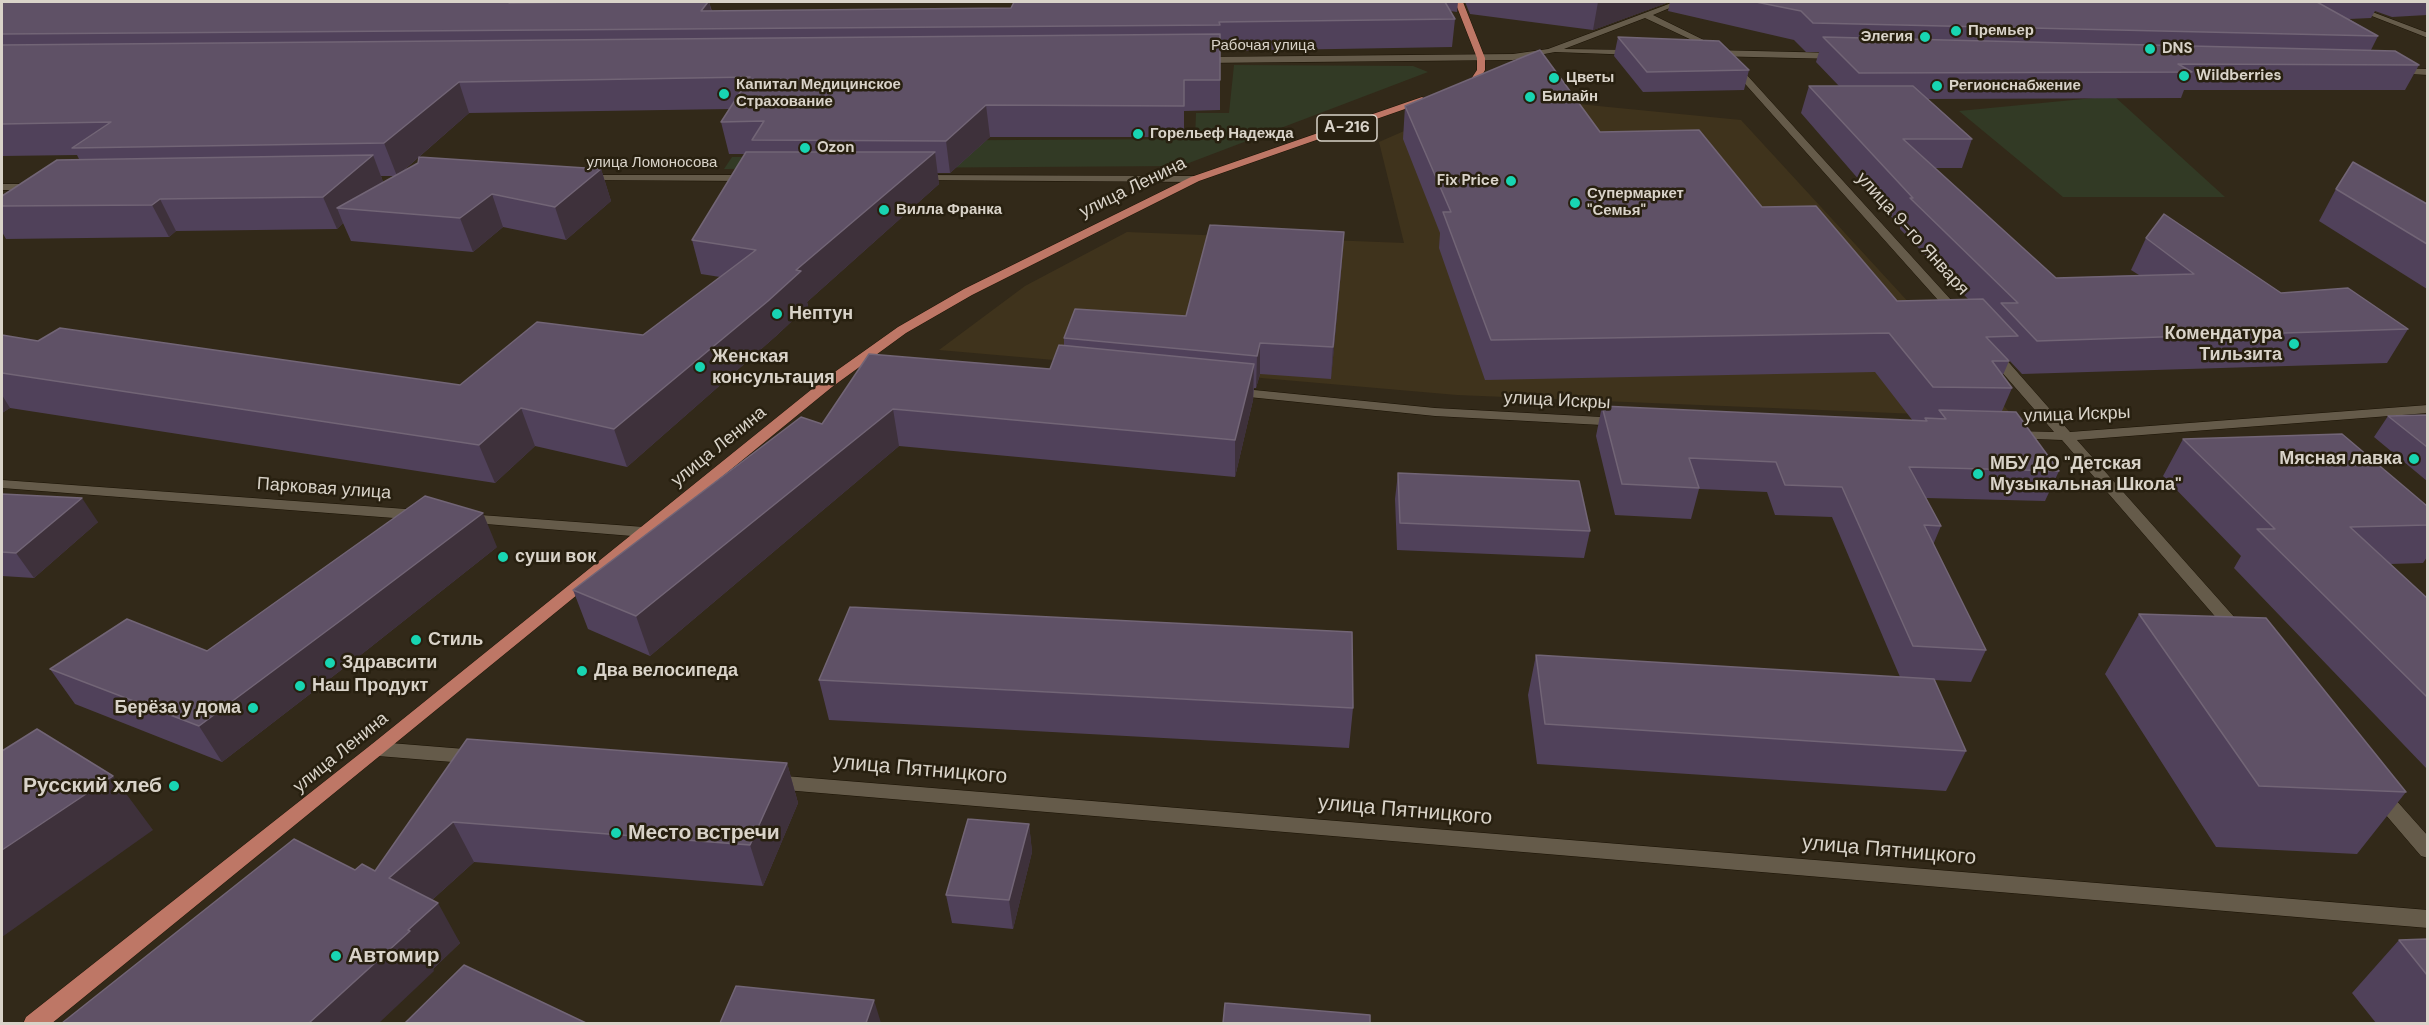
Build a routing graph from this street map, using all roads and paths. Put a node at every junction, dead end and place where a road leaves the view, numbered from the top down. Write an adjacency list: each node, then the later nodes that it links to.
1 (1459, 2): 13 (main road)
2 (1680, 2): 4 (street)
3 (2340, 2): 5 (street)
4 (1646, 15): 8 (street); 11 (street)
5 (2398, 24): 6 (street); 7 (street)
6 (2427, 25)
7 (2427, 36)
8 (1546, 52): 9 (street); 13 (street); 15 (street)
9 (1642, 52)
10 (1700, 53): 11 (street)
11 (1722, 53): 12 (street); 28 (street, улица 9-го Января)
12 (1852, 56)
13 (1481, 58): 14 (street, Рабочая улица); 19 (main road)
14 (1188, 60)
15 (1508, 67)
16 (2381, 71): 17 (street)
17 (2427, 72)
18 (1486, 76): 19 (street)
19 (1475, 81): 20 (main road)
20 (1454, 89)
21 (1432, 97): 25 (main road, улица Ленина / А-216)
22 (763, 178): 24 (street, улица Ломоносова)
23 (906, 178): 25 (street)
24 (570, 179)
25 (1195, 179): 30 (main road, улица Ленина / А-216)
26 (2, 187): 27 (street)
27 (49, 187)
28 (1966, 323)
29 (1982, 340): 36 (street)
30 (867, 356): 31 (street); 40 (main road, улица Ленина / А-216)
31 (890, 358)
32 (1222, 391): 34 (street, улица Искры)
33 (2427, 409): 36 (street, улица Искры)
34 (1636, 423)
35 (1998, 435): 36 (street, улица Искры)
36 (2068, 436): 41 (street)
37 (2, 484): 38 (street, Парковая улица)
38 (430, 516)
39 (454, 518): 40 (street)
40 (644, 532): 42 (main road, улица Ленина / А-216)
41 (2248, 643)
42 (378, 749): 43 (street); 48 (main road, улица Ленина / А-216)
43 (495, 759)
44 (753, 780): 47 (street, улица Пятницкого)
45 (2373, 787): 46 (street)
46 (2427, 850)
47 (2427, 918)
48 (34, 1023)

